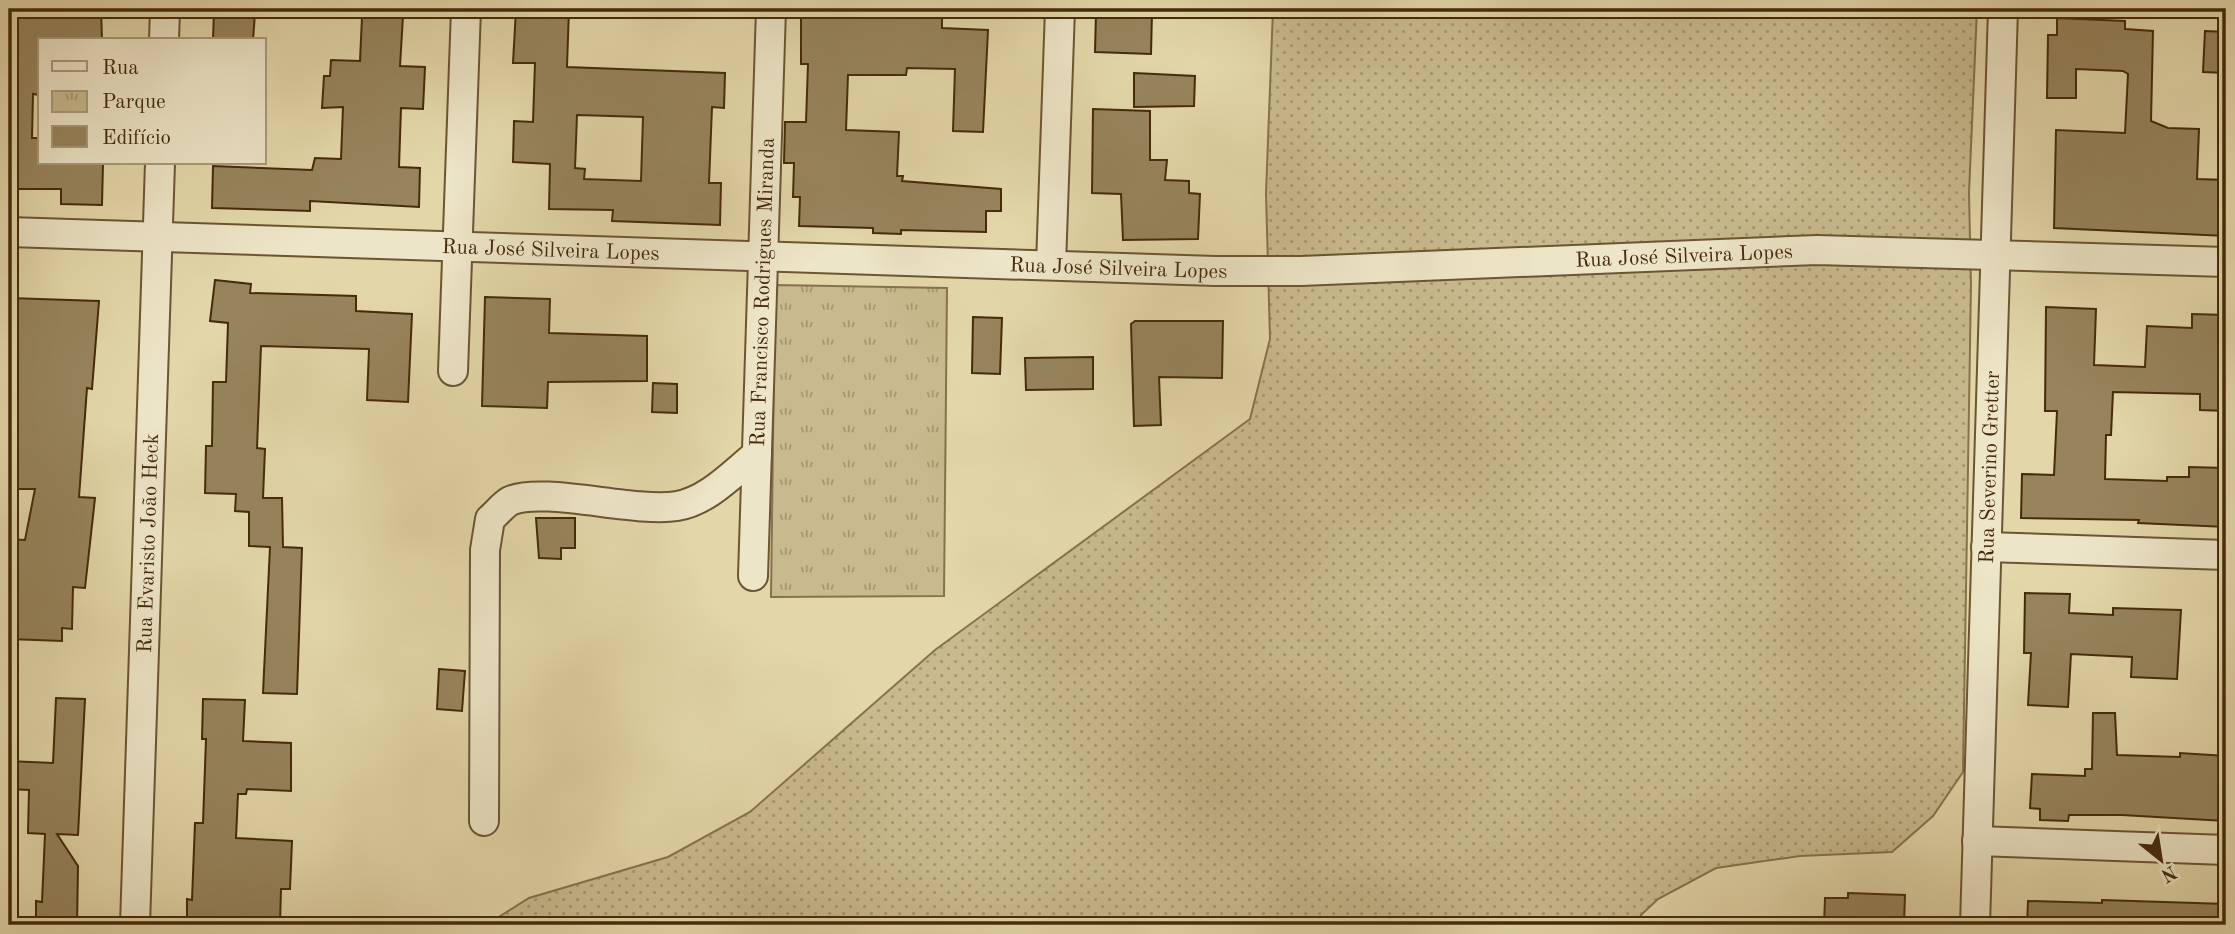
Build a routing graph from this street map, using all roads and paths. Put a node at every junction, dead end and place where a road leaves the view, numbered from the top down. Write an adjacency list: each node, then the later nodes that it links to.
1 (165, 9): 6 (street)
2 (466, 9): 10 (street)
3 (771, 9): 12 (street, Rua Francisco Rodrigues Miranda)
4 (1060, 9): 14 (street)
5 (2003, 9): 11 (street, Rua Severino Gretter)
6 (164, 38)
7 (160, 164): 9 (street, Rua Evaristo João Heck)
8 (9, 232): 9 (street, Rua José Silveira Lopes)
9 (158, 237): 10 (street, Rua José Silveira Lopes); 23 (street, Rua Evaristo João Heck)
10 (457, 247): 12 (street, Rua José Silveira Lopes); 15 (street)
11 (1996, 254): 13 (street, Rua José Silveira Lopes); 14 (street, Rua José Silveira Lopes); 17 (street, Rua Severino Gretter)
12 (764, 256): 14 (street, Rua José Silveira Lopes); 16 (street, Rua Francisco Rodrigues Miranda)
13 (2226, 262)
14 (1051, 265)
15 (453, 371)
16 (757, 454): 19 (street, Rua Francisco Rodrigues Miranda); 20 (street)
17 (1986, 547): 18 (street); 21 (street, Rua Severino Gretter)
18 (2226, 555)
19 (753, 576)
20 (484, 821)
21 (1977, 841): 22 (street); 24 (street, Rua Severino Gretter)
22 (2226, 850)
23 (135, 925)
24 (1975, 925)

